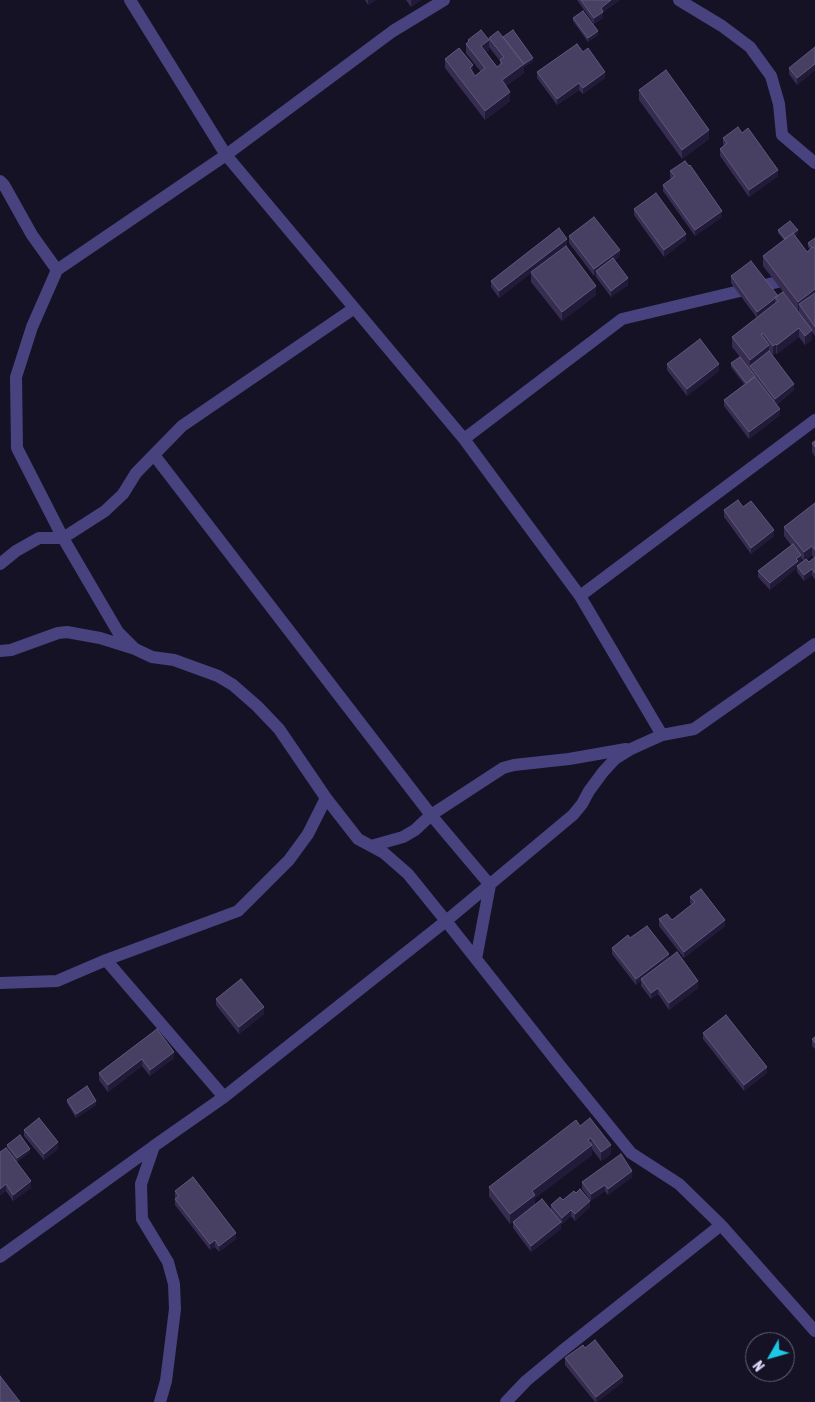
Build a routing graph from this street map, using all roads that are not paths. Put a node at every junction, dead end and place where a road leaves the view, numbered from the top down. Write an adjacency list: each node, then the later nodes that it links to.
1 (130, 0): 4 (street)
2 (444, 0): 4 (street)
3 (679, 0): 5 (street)
4 (226, 155): 7 (street); 9 (street)
5 (815, 163)
6 (0, 181): 7 (street)
7 (57, 270): 13 (street)
8 (815, 274): 11 (street)
9 (353, 309): 11 (street); 12 (street)
10 (815, 420): 15 (street)
11 (464, 439): 15 (street)
12 (154, 455): 13 (street); 22 (street)
13 (64, 538): 14 (street); 17 (street)
14 (0, 564)
15 (580, 596): 19 (street)
16 (815, 644): 19 (street)
17 (135, 649): 18 (street); 21 (street)
18 (0, 652)
19 (662, 735): 20 (street)
20 (631, 749): 22 (street); 24 (street)
21 (326, 798): 23 (street); 27 (street)
22 (431, 815): 23 (street); 24 (street)
23 (371, 846): 25 (street)
24 (490, 885): 25 (street); 26 (street)
25 (446, 920): 26 (street); 29 (street)
26 (476, 959): 31 (street)
27 (106, 960): 28 (street); 29 (street)
28 (0, 983)
29 (224, 1097): 30 (street)
30 (154, 1146): 32 (street); 34 (street)
31 (721, 1225): 33 (street); 35 (street)
32 (0, 1257)
33 (815, 1332)
34 (160, 1402)
35 (506, 1402)

